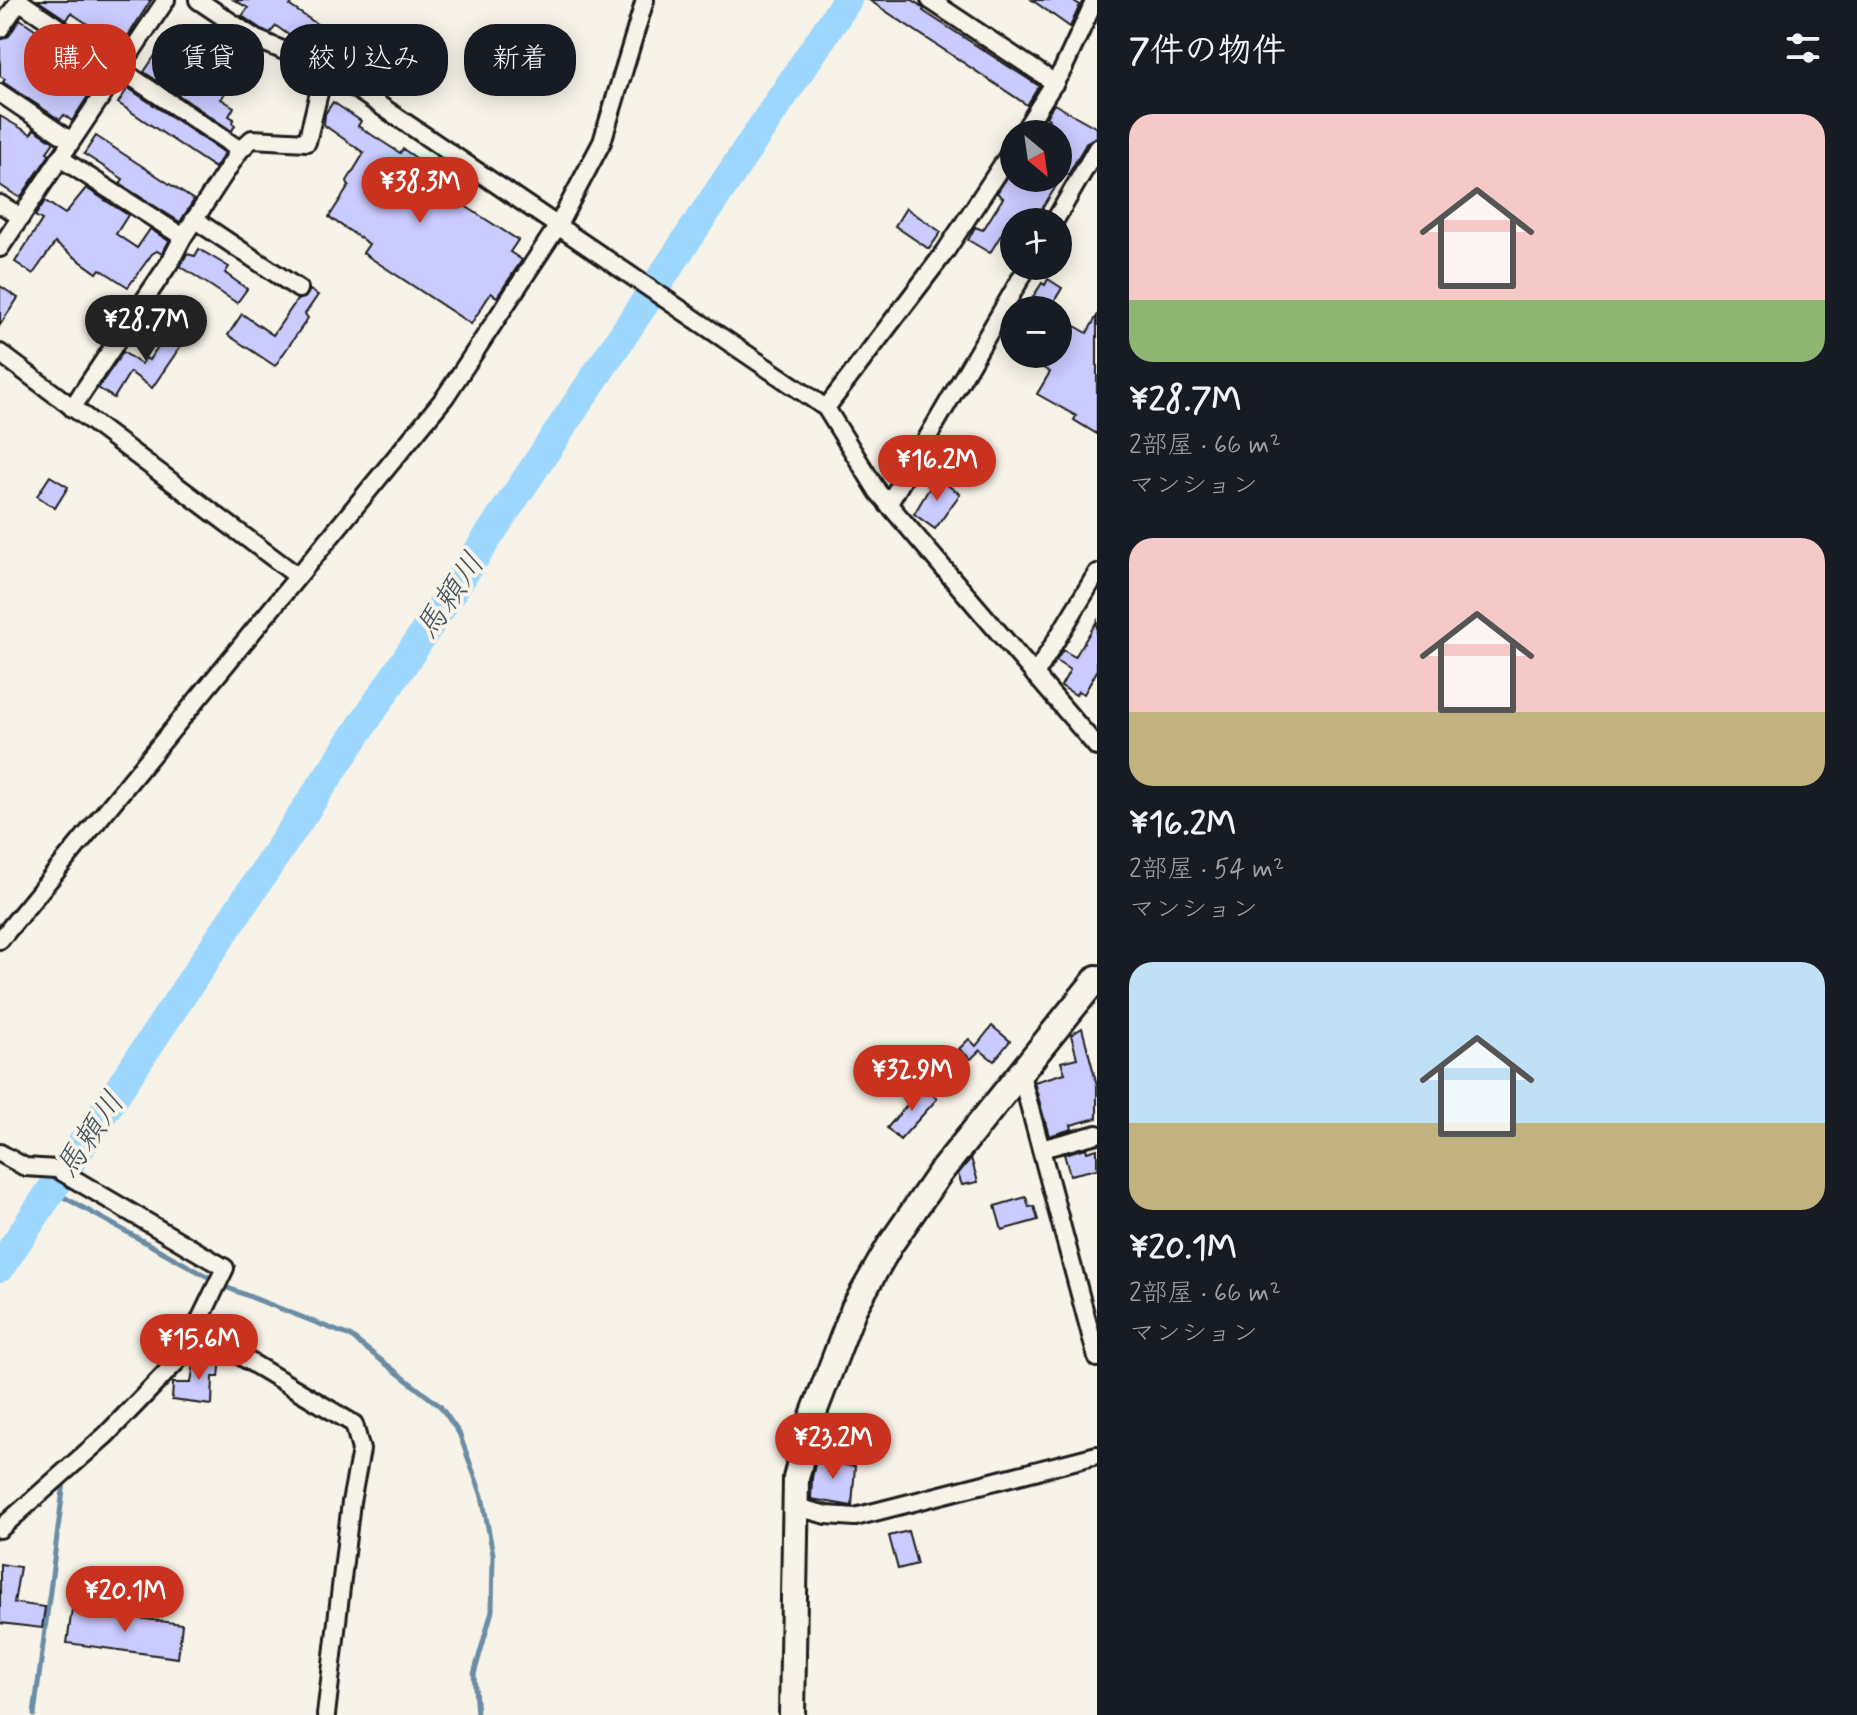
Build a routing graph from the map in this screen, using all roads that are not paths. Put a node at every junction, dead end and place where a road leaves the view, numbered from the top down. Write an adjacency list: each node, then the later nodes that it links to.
1 (166, 0): 8 (street)
2 (198, 0): 9 (street)
3 (645, 0): 26 (street)
4 (930, 0): 11 (street)
5 (1095, 0): 11 (street)
6 (54, 24): 7 (street)
7 (0, 29)
8 (136, 43)
9 (280, 49)
10 (136, 79): 19 (street)
11 (1055, 83): 16 (street)
12 (0, 93): 17 (street)
13 (100, 96): 17 (street)
14 (319, 96): 19 (street)
15 (366, 96): 26 (street)
16 (1031, 120)
17 (71, 141): 20 (street)
18 (1097, 148): 23 (street)
19 (240, 150): 25 (street)
20 (60, 158): 24 (street); 27 (street)
21 (1000, 168): 33 (street)
22 (0, 204): 24 (street)
23 (1062, 208)
24 (21, 217): 28 (street)
25 (194, 219): 27 (street); 30 (street)
26 (557, 227): 33 (street); 36 (street)
27 (183, 237): 32 (street)
28 (0, 248)
29 (1020, 280): 34 (street)
30 (299, 289)
31 (0, 353): 32 (street)
32 (72, 408): 36 (street)
33 (826, 408): 34 (street)
34 (888, 505): 37 (street)
35 (1097, 573): 37 (street)
36 (296, 575): 39 (street)
37 (1035, 675): 38 (street)
38 (1097, 747)
39 (0, 940)
40 (1097, 978): 41 (street)
41 (1020, 1071): 43 (street); 48 (street)
42 (1097, 1134): 43 (street)
43 (1041, 1149): 46 (street)
44 (0, 1153): 45 (street)
45 (197, 1330): 49 (street); 50 (street)
46 (1097, 1358)
47 (1097, 1455): 48 (street)
48 (796, 1507): 51 (street)
49 (0, 1529)
50 (326, 1715)
51 (792, 1715)

